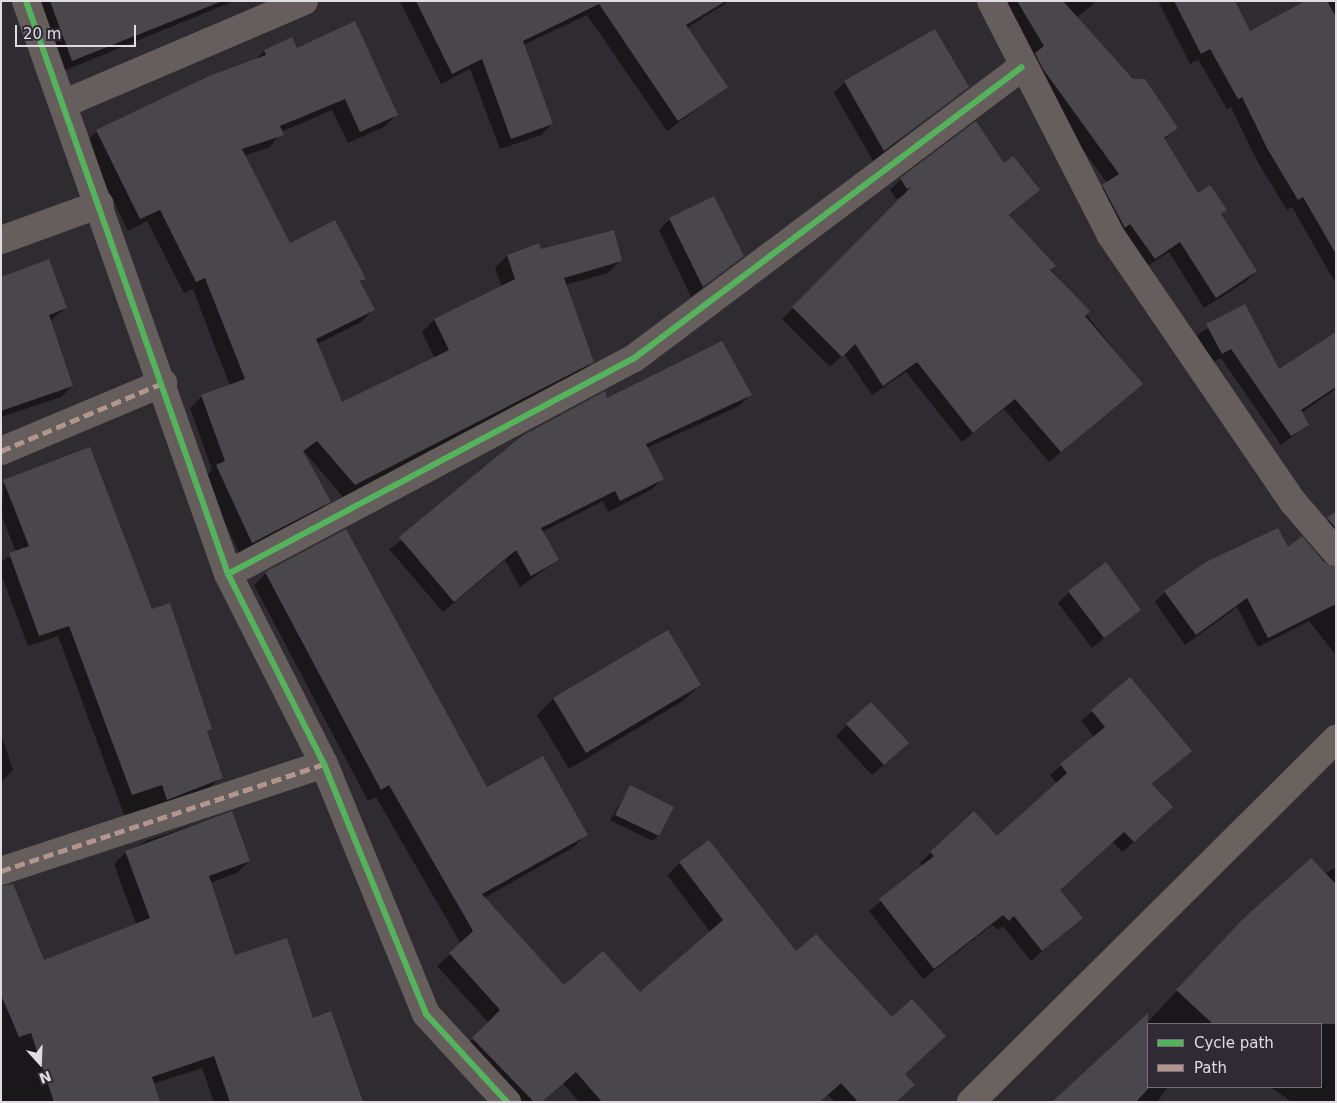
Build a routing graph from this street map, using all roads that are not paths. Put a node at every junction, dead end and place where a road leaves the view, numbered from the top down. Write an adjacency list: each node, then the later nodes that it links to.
1 (26, 1): 5 (street)
2 (304, 1): 5 (street)
3 (991, 1): 4 (street)
4 (1022, 67): 10 (street); 11 (street)
5 (63, 104): 6 (street)
6 (100, 204): 7 (street); 8 (street)
7 (1, 240)
8 (163, 382): 9 (street); 11 (street)
9 (1, 451)
10 (1336, 552)
11 (228, 574): 13 (street)
12 (1336, 739): 16 (main road)
13 (324, 764): 14 (street); 15 (street)
14 (1, 871)
15 (507, 1102)
16 (972, 1102)

